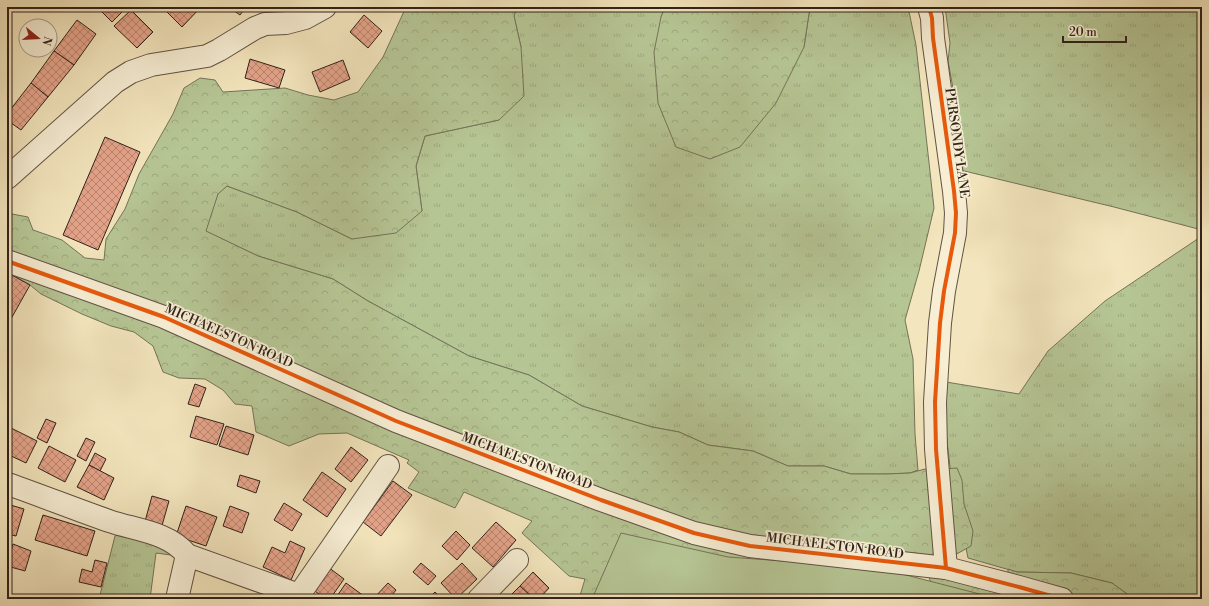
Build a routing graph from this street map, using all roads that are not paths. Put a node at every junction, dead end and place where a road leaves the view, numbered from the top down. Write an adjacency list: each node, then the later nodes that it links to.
1 (325, 7): 3 (street)
2 (929, 7): 9 (street, PERSONDY LANE)
3 (7, 178)
4 (7, 261): 9 (street, MICHAELSTON ROAD)
5 (388, 466): 10 (street)
6 (8, 484): 7 (street)
7 (187, 555): 10 (street); 11 (street)
8 (517, 560): 12 (street)
9 (946, 568): 13 (street, MICHAELSTON ROAD)
10 (301, 597)
11 (177, 599)
12 (479, 599)
13 (1062, 599)

